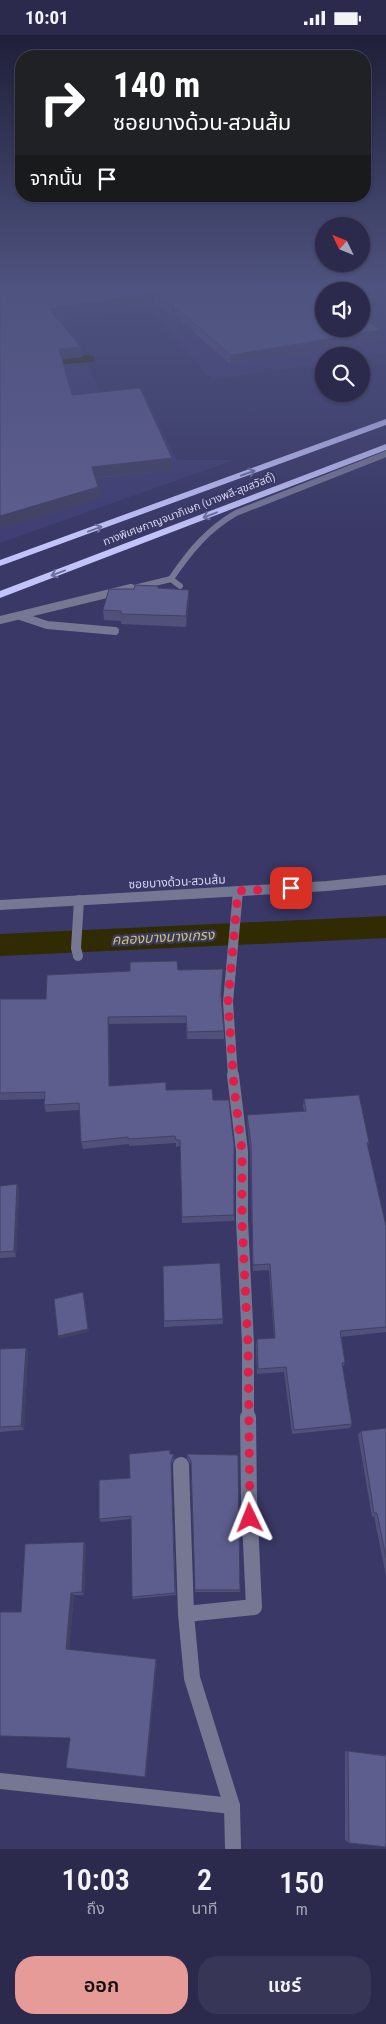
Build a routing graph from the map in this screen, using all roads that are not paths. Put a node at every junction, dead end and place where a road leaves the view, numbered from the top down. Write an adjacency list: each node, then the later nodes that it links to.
1 (386, 422): 4 (highway, ทางพิเศษกาญจนาภิเษก (บางพลี-สุขสวัสดิ์), one-way to 1)
2 (386, 447): 7 (highway, ทางพิเศษกาญจนาภิเษก (บางพลี-สุขสวัสดิ์), one-way to 7)
3 (386, 454): 5 (street)
4 (0, 563)
5 (171, 579): 6 (street); 8 (street)
6 (180, 586)
7 (0, 595)
8 (20, 616): 9 (street); 10 (street)
9 (0, 620)
10 (115, 631)
11 (386, 880): 12 (street, ซอยบางด้วน-สวนส้ม)
12 (238, 891): 13 (street, ซอยบางด้วน-สวนส้ม); 17 (street)
13 (79, 900): 14 (street, ซอยบางด้วน-สวนส้ม); 15 (street)
14 (0, 905)
15 (77, 952)
16 (181, 1465): 17 (street)
17 (186, 1614): 19 (street)
18 (0, 1781): 19 (street)
19 (232, 1806): 20 (street)
20 (232, 1849)

